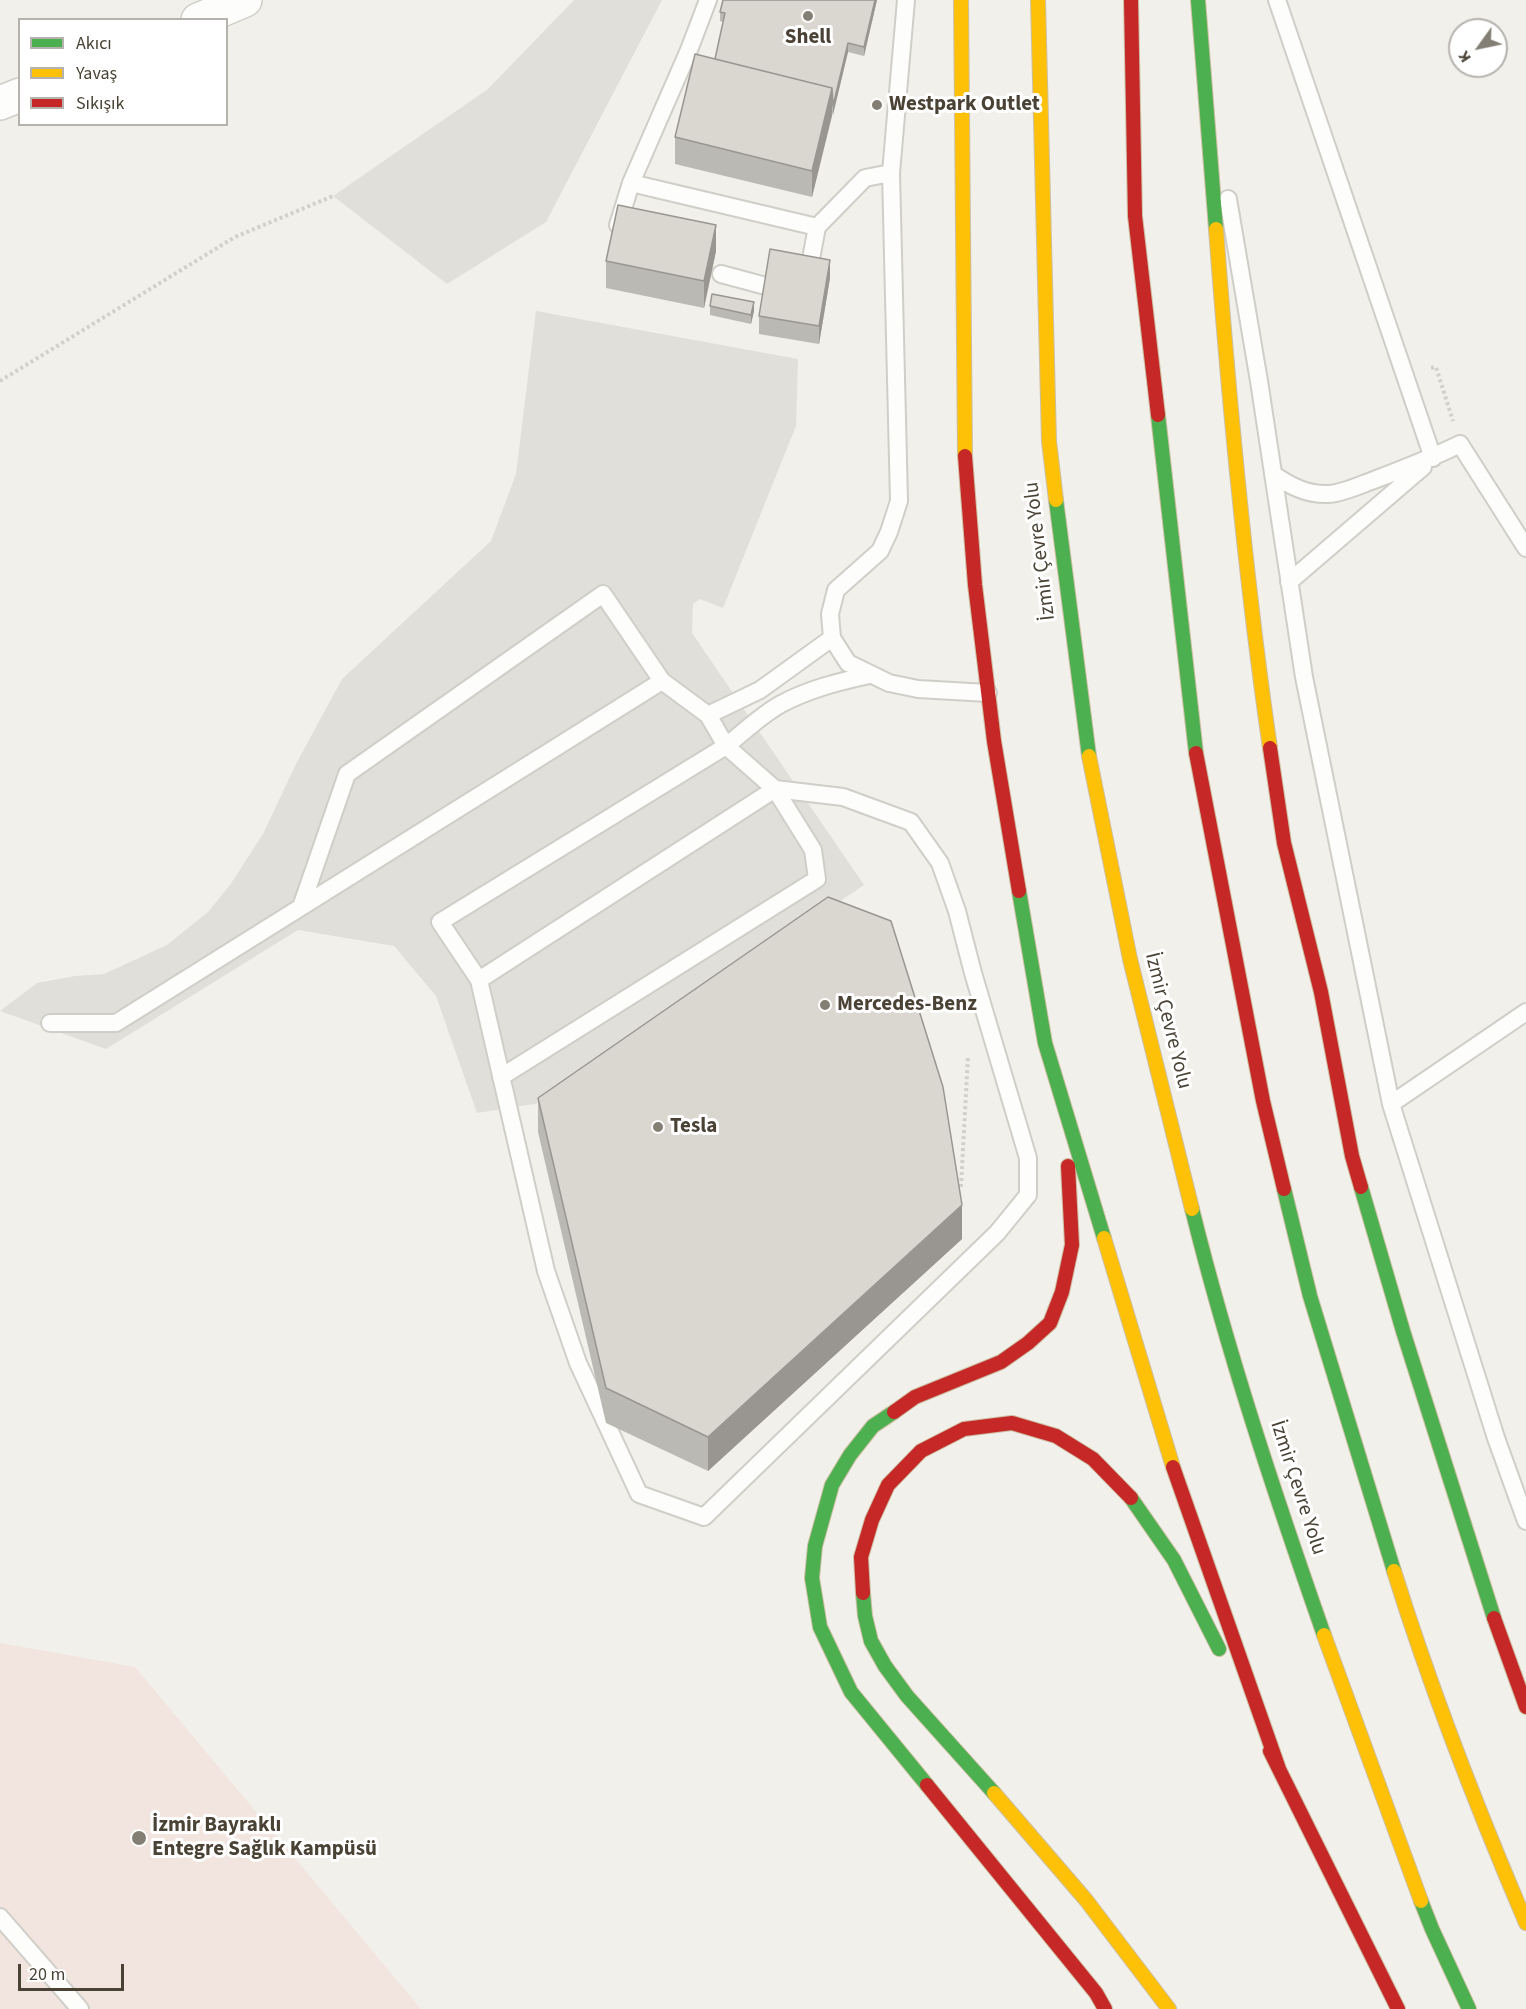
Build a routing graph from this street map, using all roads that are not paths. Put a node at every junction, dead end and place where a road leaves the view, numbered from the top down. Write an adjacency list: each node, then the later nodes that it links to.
1 (245, 0): 9 (street)
2 (708, 0): 14 (lane)
3 (906, 0): 13 (lane)
4 (961, 0): 27 (highway)
5 (1038, 0): 47 (highway, İzmir Çevre Yolu)
6 (1131, 0): 42 (highway)
7 (1198, 0): 10 (highway)
8 (1277, 0): 20 (lane)
9 (203, 18)
10 (1202, 45): 21 (lane); 39 (highway)
11 (18, 96): 12 (street)
12 (0, 103)
13 (891, 173): 15 (lane); 24 (lane)
14 (631, 183): 15 (lane); 16 (lane)
15 (817, 227): 17 (lane)
16 (614, 238)
17 (810, 264)
18 (721, 274): 19 (lane)
19 (762, 285)
20 (1433, 458): 21 (lane); 22 (lane); 23 (lane)
21 (1273, 474): 23 (lane)
22 (1526, 548)
23 (1289, 582): 36 (lane)
24 (832, 638): 25 (lane); 28 (lane)
25 (869, 675): 27 (lane); 29 (lane)
26 (662, 681): 28 (lane); 31 (lane); 31 (lane)
27 (988, 693): 37 (highway)
28 (708, 715): 29 (lane)
29 (726, 746): 30 (lane); 32 (lane)
30 (775, 789): 32 (lane); 35 (lane); 35 (lane)
31 (301, 908): 34 (lane)
32 (479, 980): 35 (lane)
33 (1526, 1012): 36 (lane)
34 (50, 1023)
35 (501, 1077)
36 (1391, 1104): 38 (lane)
37 (1065, 1113): 40 (highway); 44 (highway)
38 (1526, 1521)
39 (1526, 1707)
40 (1279, 1769): 45 (highway); 46 (highway)
41 (0, 1917): 43 (lane)
42 (1526, 1923)
43 (80, 2009)
44 (1106, 2009)
45 (1169, 2009)
46 (1398, 2009)
47 (1468, 2009)

